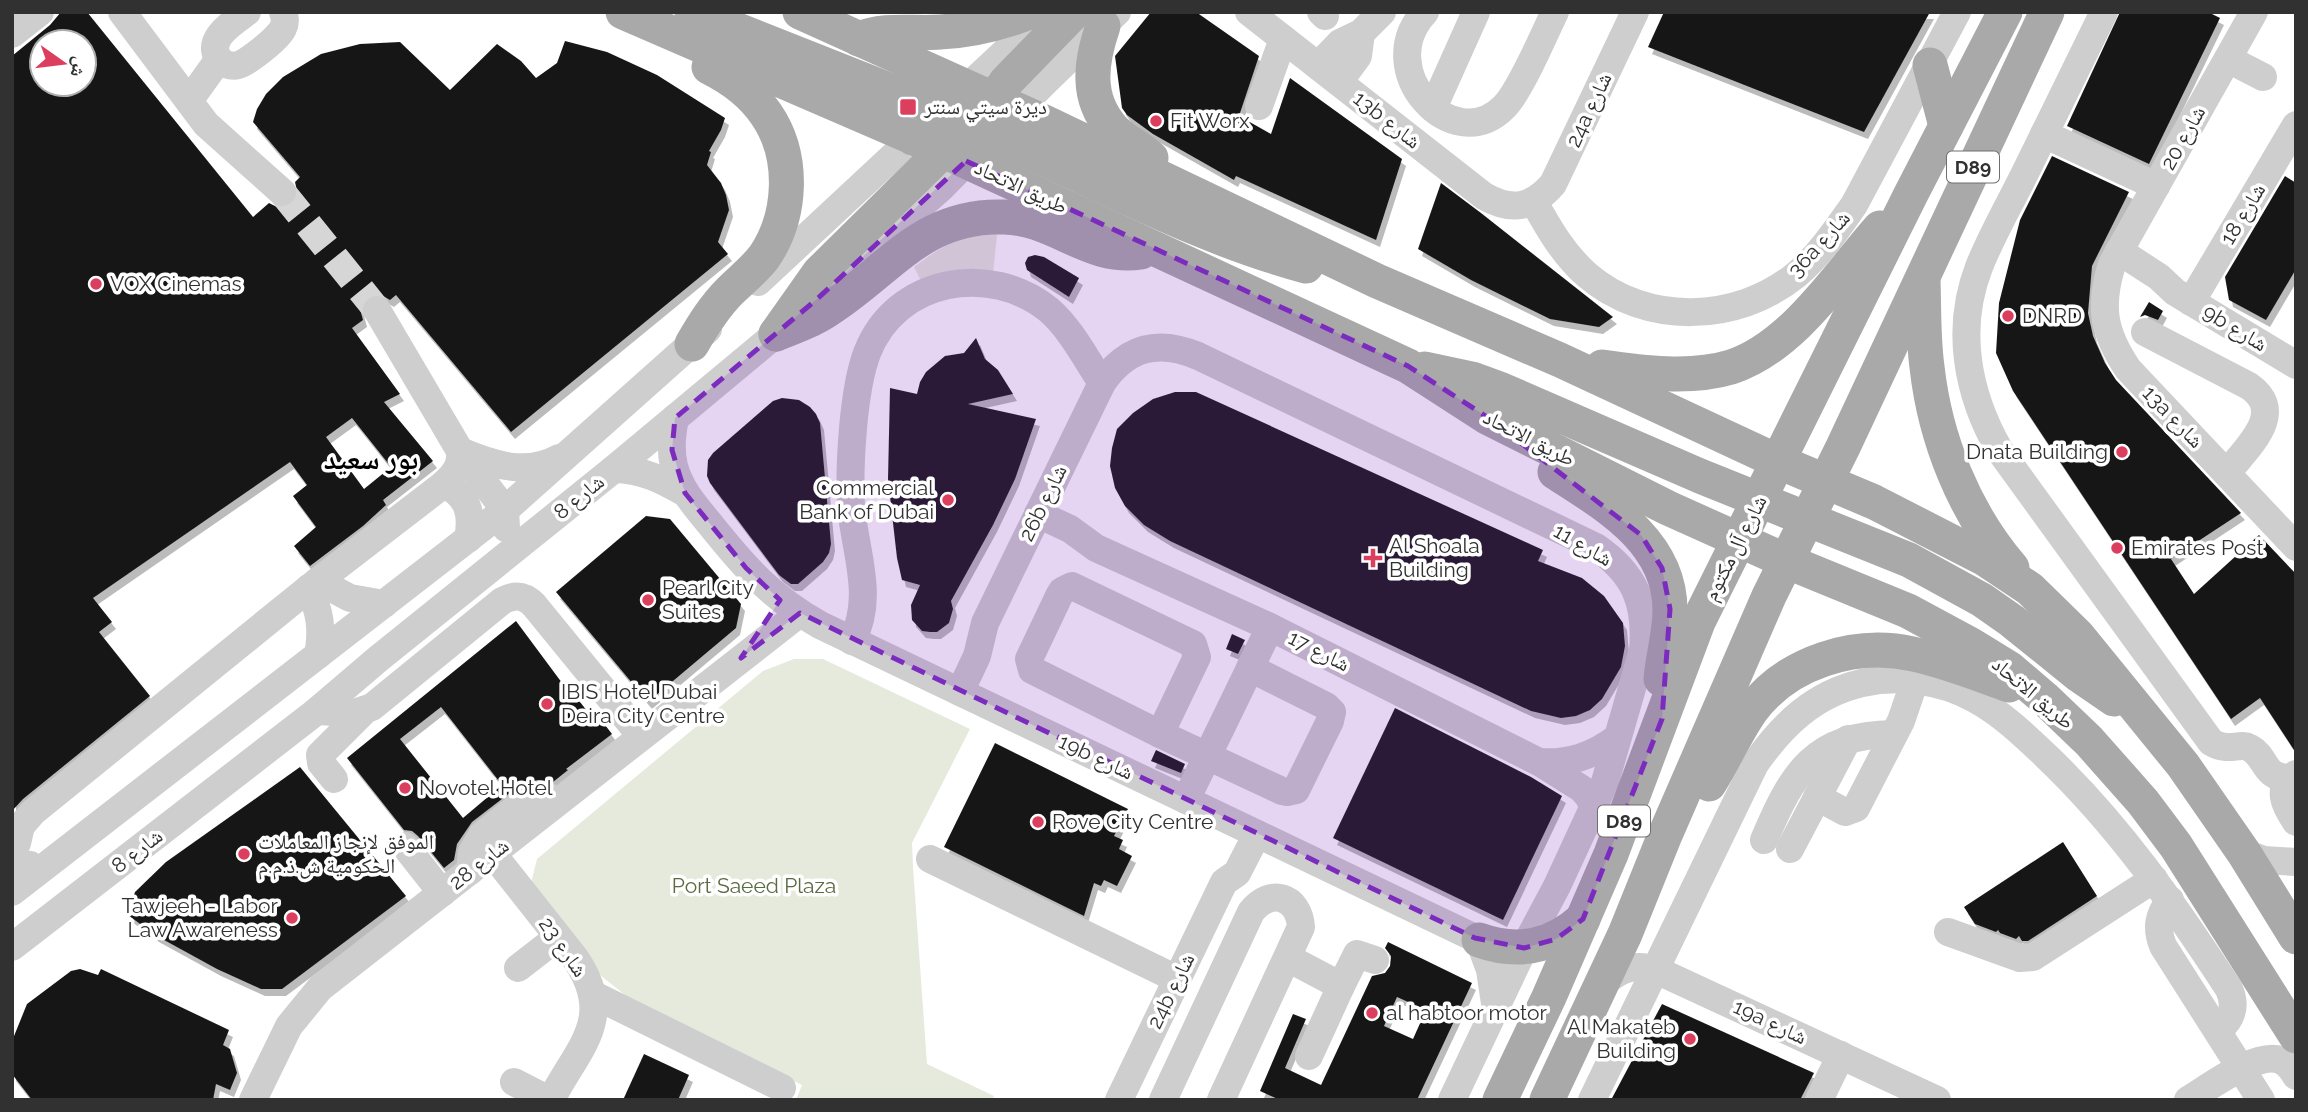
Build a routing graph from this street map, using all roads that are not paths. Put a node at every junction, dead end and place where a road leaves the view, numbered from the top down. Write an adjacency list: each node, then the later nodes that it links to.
1 (121, 12): 33 (street)
2 (146, 12): 27 (street)
3 (247, 12): 24 (street)
4 (283, 12): 24 (street)
5 (692, 12): 34 (main road)
6 (800, 12): 22 (main road, طريق الاتحاد)
7 (1030, 12): 22 (main road)
8 (1048, 12): 34 (street, شارع 8)
9 (1382, 12): 28 (street)
10 (1425, 12): 32 (street)
11 (1476, 12): 32 (street)
12 (1555, 12): 32 (street)
13 (1636, 12): 42 (street, 24a شارع)
14 (1957, 12): 26 (street, 36a شارع)
15 (2006, 12): 36 (main road, شارع آل مكتوم / D89)
16 (2048, 12): 45 (main road, D89)
17 (2104, 12): 37 (street)
18 (2254, 12): 25 (street, شارع 20)
19 (1258, 15): 23 (street, 13b شارع)
20 (632, 16): 34 (main road, طريق الاتحاد); 51 (main road)
21 (1098, 17): 34 (main road); 39 (main road)
22 (859, 39): 34 (main road, طريق الاتحاد)
23 (1283, 39): 28 (street, 13b شارع); 31 (street)
24 (219, 59): 27 (street); 30 (street)
25 (2228, 59): 29 (street); 38 (street, شارع 20)
26 (1930, 65): 36 (main road); 42 (street, 36a شارع)
27 (175, 68): 30 (street)
28 (1328, 74): 42 (street, 13b شارع)
29 (2263, 77)
30 (191, 98): 33 (street)
31 (1259, 106)
32 (1433, 108)
33 (205, 124): 40 (street)
34 (968, 124): 39 (main road, طريق الاتحاد); 43 (main road, طريق الاتحاد); 46 (main road); 50 (main road); 51 (street, شارع 8)
35 (2296, 125): 47 (street, شارع 18)
36 (1946, 126): 41 (main road, شارع آل مكتوم / D89)
37 (2044, 134): 38 (street); 97 (street)
38 (2156, 186): 44 (street, شارع 20)
39 (1183, 190): 46 (main road, طريق الاتحاد)
40 (282, 192)
41 (1910, 194): 52 (main road); 60 (main road, شارع آل مكتوم / D89)
42 (1534, 202)
43 (1154, 248): 50 (main road); 54 (main road, طريق الاتحاد)
44 (2116, 258): 47 (street, 9b شارع); 62 (street, 13a شارع)
45 (1923, 272): 63 (main road, D89); 75 (main road)
46 (1377, 281): 52 (main road, طريق الاتحاد)
47 (2183, 297): 53 (street, 9b شارع)
48 (377, 310): 58 (street)
49 (2145, 332): 62 (street)
50 (776, 334): 57 (street, شارع 8)
51 (692, 344): 59 (street, شارع 8)
52 (1560, 360): 60 (main road, طريق الاتحاد)
53 (2296, 365)
54 (1408, 366): 56 (main road, طريق الاتحاد); 66 (main road)
55 (1102, 383): 69 (street, 26b شارع); 79 (street); 93 (street, شارع 11)
56 (1487, 417): 71 (main road, طريق الاتحاد); 89 (main road)
57 (676, 418): 61 (street, شارع 8); 65 (street, 19b شارع)
58 (460, 451): 59 (street); 64 (street); 67 (street)
59 (571, 451): 67 (street, شارع 8)
60 (1779, 461): 63 (main road, طريق الاتحاد); 66 (main road, شارع آل مكتوم / D89)
61 (614, 469): 65 (street, 19b شارع); 81 (street, شارع 8)
62 (2227, 473): 72 (street, 13a شارع)
63 (1826, 480): 68 (main road, D89); 75 (main road, طريق الاتحاد)
64 (444, 484): 70 (street); 74 (street)
65 (685, 493): 77 (street, 19b شارع)
66 (1760, 499): 68 (main road); 71 (main road, شارع آل مكتوم / D89)
67 (505, 510): 70 (street, شارع 8); 81 (street)
68 (1808, 518): 73 (main road, D89); 88 (main road)
69 (1034, 521): 78 (street, شارع 17); 84 (street, 26b شارع)
70 (468, 539): 76 (street, شارع 8)
71 (1739, 540): 73 (main road, طريق الاتحاد); 89 (main road, شارع آل مكتوم / D89)
72 (2296, 547)
73 (1786, 561): 85 (main road, طريق الاتحاد); 104 (main road, D89)
74 (314, 584): 76 (street); 80 (street); 107 (street)
75 (2030, 589): 88 (main road, طريق الاتحاد)
76 (384, 604): 80 (street, شارع 8)
77 (790, 607): 79 (street, 19b شارع); 92 (street)
78 (1270, 627): 82 (street); 96 (street, شارع 17)
79 (852, 641): 84 (street, 19b شارع)
80 (318, 655): 107 (street, شارع 8)
81 (378, 659): 86 (street, شارع 8)
82 (1250, 668): 95 (street); 95 (street)
83 (1915, 680): 91 (street); 111 (street); 126 (street)
84 (953, 689): 100 (street, 19b شارع)
85 (2044, 698): 104 (main road); 133 (main road, طريق الاتحاد)
86 (317, 711): 87 (street); 121 (street, شارع 8)
87 (364, 711): 92 (street); 98 (street)
88 (2140, 712): 106 (main road, طريق الاتحاد)
89 (1662, 719): 114 (main road, شارع آل مكتوم / D89)
90 (1160, 734): 90 (street); 95 (street)
91 (1894, 734): 94 (street); 99 (street)
92 (641, 736): 109 (street)
93 (1617, 738): 96 (street); 101 (street, شارع 11)
94 (1848, 739): 99 (street); 99 (street)
95 (1208, 757): 100 (street)
96 (1539, 762): 101 (street, شارع 17)
97 (2293, 776): 102 (street)
98 (334, 779)
99 (1817, 797)
100 (1186, 800): 103 (street, 19b شارع)
101 (1593, 807): 122 (street, شارع 11)
102 (2296, 822)
103 (1249, 830): 117 (street, 24b شارع); 119 (street, 19b شارع)
104 (1665, 835): 128 (main road, D89)
105 (405, 846): 113 (street)
106 (2244, 853): 110 (street); 118 (main road, طريق الاتحاد)
107 (21, 855): 112 (street, شارع 8); 115 (street)
108 (930, 859): 127 (street)
109 (481, 862): 113 (street, شارع 28); 120 (street, شارع 23)
110 (2296, 862)
111 (2162, 890): 116 (street); 136 (street)
112 (12, 892)
113 (442, 892): 143 (street, شارع 28)
114 (1583, 919): 122 (main road); 146 (main road, شارع آل مكتوم / D89)
115 (12, 932)
116 (1948, 932)
117 (1199, 933): 127 (street, 24b شارع); 130 (street)
118 (2296, 937)
119 (1479, 940): 122 (main road); 132 (street)
120 (554, 941): 125 (street); 131 (street, شارع 23); 141 (street, شارع 23)
121 (12, 947)
122 (1524, 948): 132 (street, شارع 11)
123 (1288, 958): 129 (street); 130 (street); 144 (street)
124 (1376, 960): 129 (street)
125 (518, 968)
126 (1656, 970): 128 (street, 19a شارع); 134 (street, 19a شارع); 148 (street)
127 (1177, 979): 142 (street, 24b شارع)
128 (1604, 983): 147 (main road, D89)
129 (1341, 986): 135 (street)
130 (1215, 990): 140 (street)
131 (592, 995): 139 (street); 141 (street, شارع 23)
132 (1496, 1010): 145 (street, شارع 11)
133 (2296, 1036)
134 (1841, 1055): 149 (street); 150 (street, 19a شارع)
135 (1309, 1056)
136 (2242, 1068): 137 (street); 151 (street); 152 (street)
137 (2296, 1076)
138 (514, 1082): 141 (street)
139 (782, 1088)
140 (1166, 1093): 142 (street)
141 (552, 1096)
142 (1120, 1098)
143 (253, 1100)
144 (1221, 1100)
145 (1452, 1100)
146 (1500, 1100)
147 (1547, 1100)
148 (1592, 1100)
149 (1819, 1100)
150 (1937, 1100)
151 (2188, 1100)
152 (2261, 1100)

